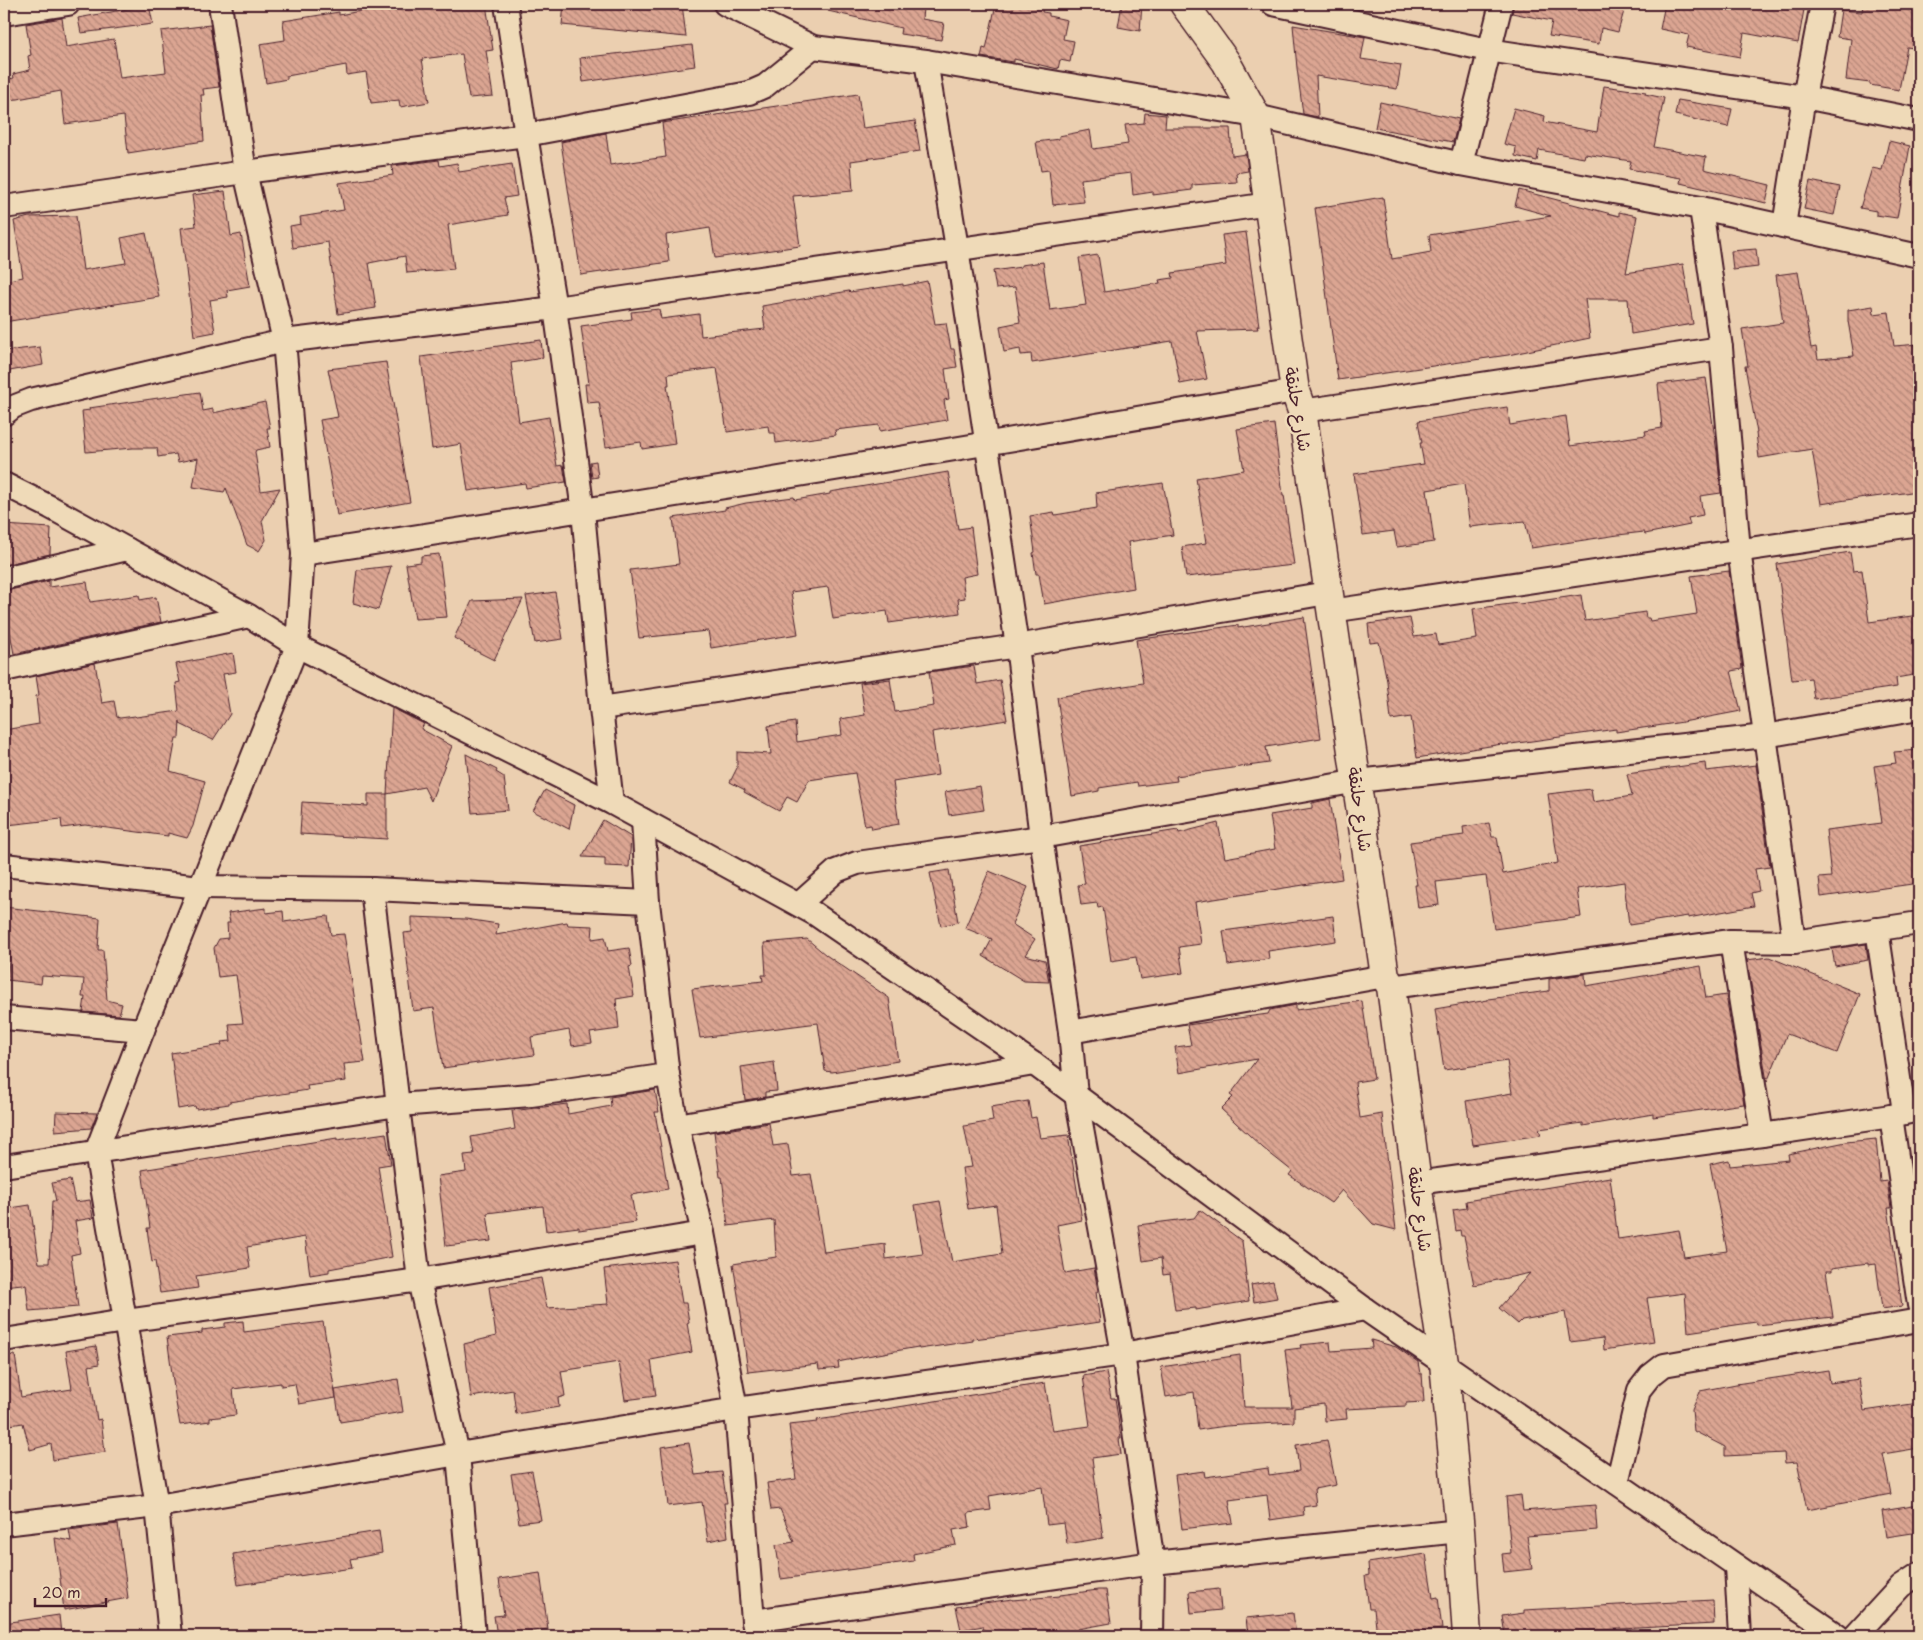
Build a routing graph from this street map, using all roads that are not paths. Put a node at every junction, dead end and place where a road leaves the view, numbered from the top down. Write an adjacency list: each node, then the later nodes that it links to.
1 (68, 4): 9 (street)
2 (220, 4): 18 (street)
3 (506, 4): 16 (street)
4 (725, 4): 10 (street)
5 (1184, 4): 14 (street, شارع حلنقة)
6 (1273, 4): 11 (street)
7 (1501, 4): 11 (street)
8 (1822, 4): 13 (street)
9 (4, 14)
10 (813, 47): 12 (street); 16 (street)
11 (1488, 50): 13 (street); 17 (street)
12 (926, 61): 14 (street); 23 (street)
13 (1804, 97): 15 (street); 22 (street)
14 (1256, 116): 17 (street); 19 (street, شارع حلنقة)
15 (1919, 120)
16 (526, 135): 18 (street); 25 (street)
17 (1461, 164): 21 (street)
18 (245, 172): 20 (street); 26 (street)
19 (1269, 204): 23 (street); 28 (street, شارع حلنقة)
20 (4, 207)
21 (1701, 208): 22 (street); 27 (street)
22 (1784, 226): 24 (street)
23 (957, 248): 25 (street); 30 (street)
24 (1919, 256)
25 (556, 308): 26 (street); 32 (street)
26 (284, 341): 29 (street); 36 (street)
27 (1721, 348): 28 (street); 35 (street)
28 (1298, 401): 30 (street); 38 (street, شارع حلنقة)
29 (4, 414)
30 (986, 445): 32 (street); 41 (street)
31 (4, 484): 34 (street)
32 (583, 511): 36 (street); 43 (street)
33 (1919, 524): 35 (street)
34 (127, 549): 37 (street); 39 (street)
35 (1739, 550): 38 (street); 45 (street)
36 (303, 554): 40 (street)
37 (4, 578)
38 (1329, 602): 41 (street); 46 (street, شارع حلنقة)
39 (249, 616): 40 (street); 42 (street)
40 (297, 646): 47 (street); 51 (street)
41 (1017, 646): 43 (street); 49 (street)
42 (4, 670)
43 (601, 708): 47 (street)
44 (1919, 709): 45 (street)
45 (1765, 736): 46 (street); 58 (street)
46 (1358, 781): 49 (street); 59 (street, شارع حلنقة)
47 (612, 803): 48 (street)
48 (643, 820): 53 (street); 54 (street)
49 (1041, 837): 54 (street); 62 (street)
50 (4, 865): 51 (street)
51 (200, 887): 52 (street); 61 (street)
52 (372, 889): 53 (street); 66 (street)
53 (648, 902): 64 (street)
54 (799, 904): 63 (street)
55 (1919, 923): 56 (street)
56 (1877, 929): 58 (street); 67 (street)
57 (1731, 941): 58 (street); 59 (street); 69 (street)
58 (1794, 942)
59 (1388, 981): 62 (street); 72 (street, شارع حلنقة)
60 (4, 1018): 61 (street)
61 (143, 1030): 70 (street)
62 (1070, 1032): 65 (street)
63 (1034, 1064): 65 (street); 68 (street)
64 (668, 1075): 66 (street); 68 (street)
65 (1076, 1095): 76 (street); 80 (street)
66 (398, 1105): 70 (street); 74 (street)
67 (1905, 1112): 69 (street); 75 (street)
68 (677, 1126): 73 (street)
69 (1762, 1135): 72 (street)
70 (96, 1152): 71 (street); 78 (street)
71 (4, 1166)
72 (1417, 1184): 81 (street, شارع حلنقة)
73 (703, 1233): 74 (street); 82 (street)
74 (419, 1280): 78 (street); 83 (street)
75 (1919, 1305)
76 (1365, 1309): 80 (street); 81 (street)
77 (1919, 1320): 84 (street)
78 (125, 1321): 79 (street); 85 (street)
79 (4, 1340)
80 (1123, 1354): 82 (street); 88 (street)
81 (1444, 1363): 84 (street); 87 (street, شارع حلنقة)
82 (736, 1409): 83 (street); 91 (street)
83 (458, 1454): 85 (street); 93 (street)
84 (1617, 1484): 89 (street)
85 (157, 1506): 86 (street); 92 (street)
86 (4, 1524)
87 (1460, 1530): 88 (street); 95 (street, شارع حلنقة)
88 (1153, 1563): 91 (street); 94 (street)
89 (1736, 1566): 96 (street); 97 (street)
90 (1919, 1574): 98 (street)
91 (755, 1629)
92 (170, 1636)
93 (474, 1636)
94 (1152, 1636)
95 (1468, 1636)
96 (1740, 1636)
97 (1838, 1636)
98 (1855, 1636)

